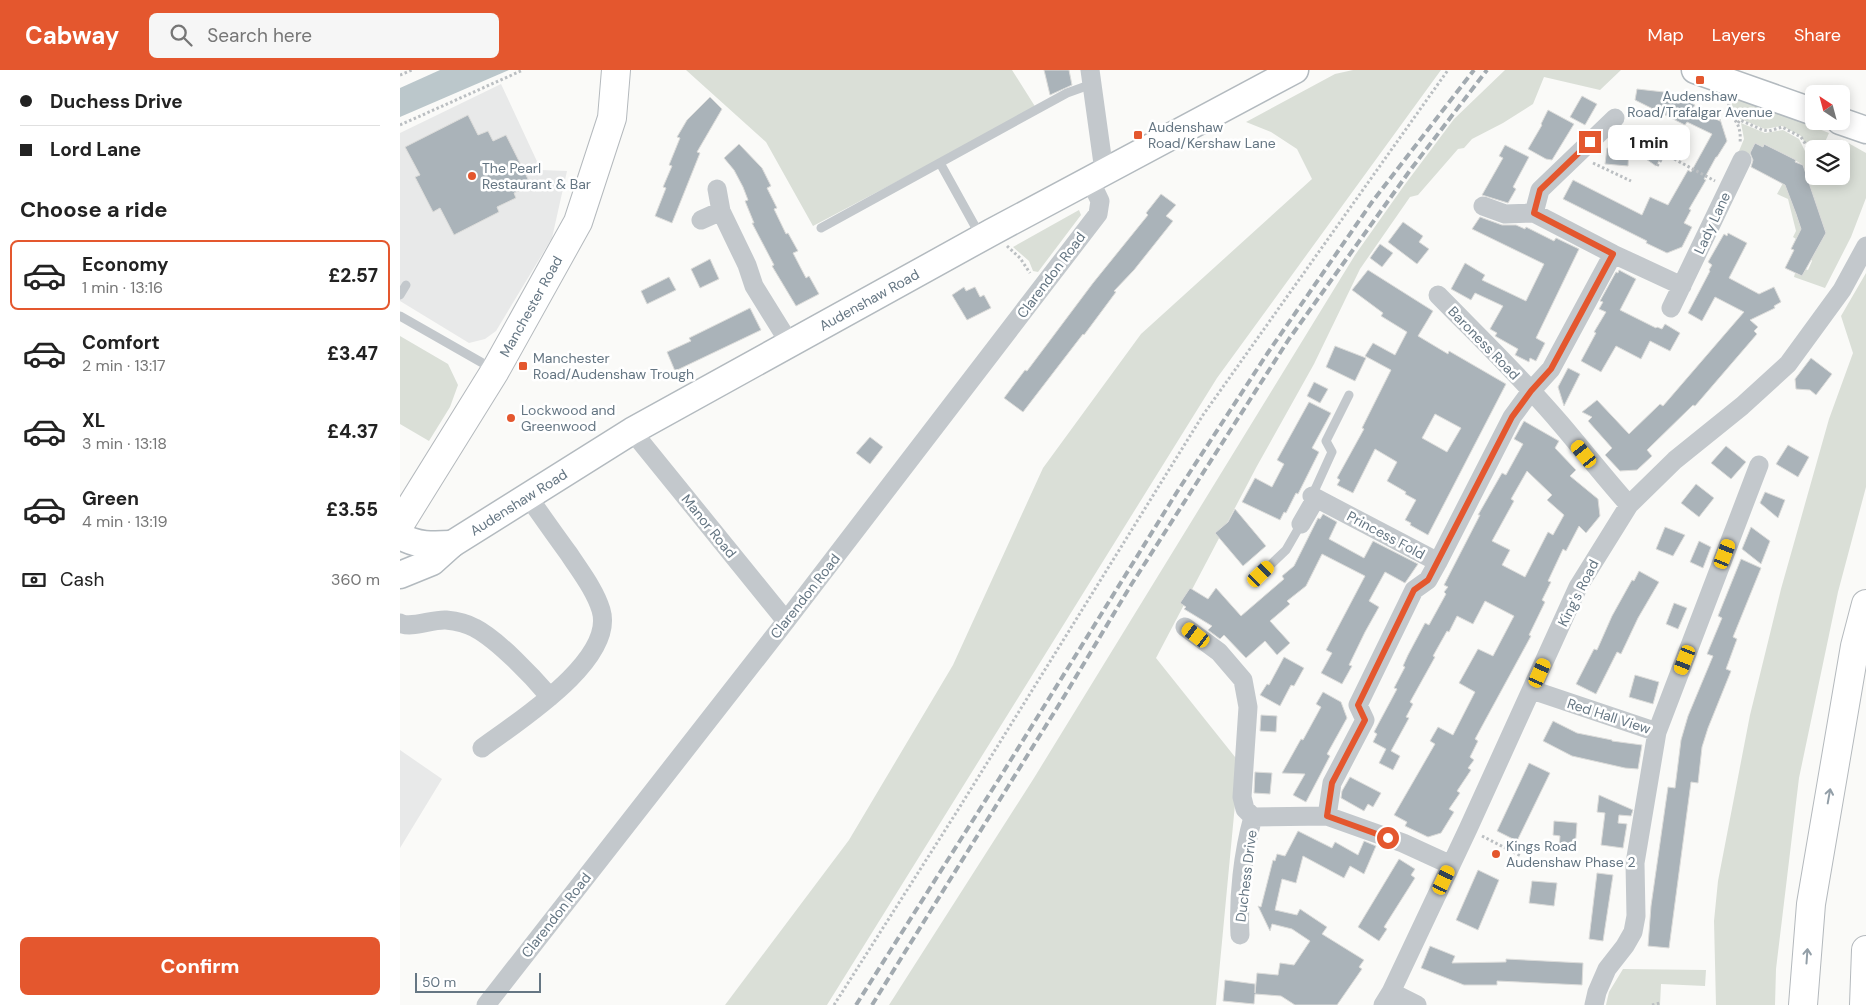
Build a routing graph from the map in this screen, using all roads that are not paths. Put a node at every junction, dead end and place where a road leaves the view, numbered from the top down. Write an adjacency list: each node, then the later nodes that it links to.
1 (616, 70): 29 (highway, Manchester Road)
2 (1295, 70): 12 (main road, Audenshaw Road)
3 (1695, 70): 5 (main road)
4 (1091, 77): 11 (lane); 12 (street, Clarendon Road)
5 (1739, 77): 6 (main road)
6 (1805, 108)
7 (1615, 118): 16 (street)
8 (1850, 124): 9 (main road)
9 (1866, 130)
10 (1740, 155): 23 (street, Lady Lane)
11 (940, 163): 18 (lane); 19 (lane)
12 (1097, 176): 19 (main road, Audenshaw Road); 45 (street, Clarendon Road)
13 (717, 189): 15 (street)
14 (1483, 206): 16 (street)
15 (721, 211): 17 (street); 28 (street)
16 (1534, 213): 21 (street)
17 (701, 220)
18 (821, 228)
19 (987, 235): 28 (main road, Audenshaw Road)
20 (1866, 246): 36 (street, King's Road)
21 (1613, 254): 23 (street); 30 (street, Princess Fold)
22 (406, 285): 24 (lane)
23 (1682, 286): 26 (street, Lady Lane)
24 (400, 295)
25 (1438, 295): 30 (street, Baroness Road)
26 (1671, 308)
27 (400, 316): 29 (lane)
28 (790, 344): 32 (main road, Audenshaw Road)
29 (495, 371): 37 (highway, Manchester Road)
30 (1531, 391): 36 (street, Baroness Road); 41 (street, Princess Fold)
31 (1349, 395): 35 (lane)
32 (632, 431): 34 (main road, Audenshaw Road); 45 (street, Manor Road)
33 (1760, 464): 50 (street)
34 (527, 495): 40 (main road, Audenshaw Road); 49 (street)
35 (1314, 497): 38 (street); 41 (street, Princess Fold)
36 (1629, 505): 48 (street, King's Road)
37 (400, 524)
38 (1301, 524): 43 (lane)
39 (400, 536): 40 (main road)
40 (452, 544): 42 (main road, Audenshaw Road)
41 (1438, 562): 52 (street)
42 (400, 575)
43 (1256, 583)
44 (1866, 604): 61 (highway, one-way to 44)
45 (786, 621): 58 (street, Clarendon Road)
46 (400, 623): 49 (street)
47 (1185, 627): 53 (street, Duchess Drive)
48 (1532, 690): 50 (street, Red Hall View); 54 (street, King's Road)
49 (550, 697): 51 (street)
50 (1657, 732): 60 (street)
51 (482, 748)
52 (1327, 816): 53 (street, Duchess Drive); 54 (street, Duchess Drive)
53 (1253, 817): 55 (street, Duchess Drive)
54 (1451, 865): 57 (street, King's Road)
55 (1240, 935)
56 (1866, 950): 62 (highway)
57 (1387, 999): 59 (street)
58 (486, 1005)
59 (1417, 1005)
60 (1594, 1005)
61 (1803, 1005)
62 (1864, 1005)

